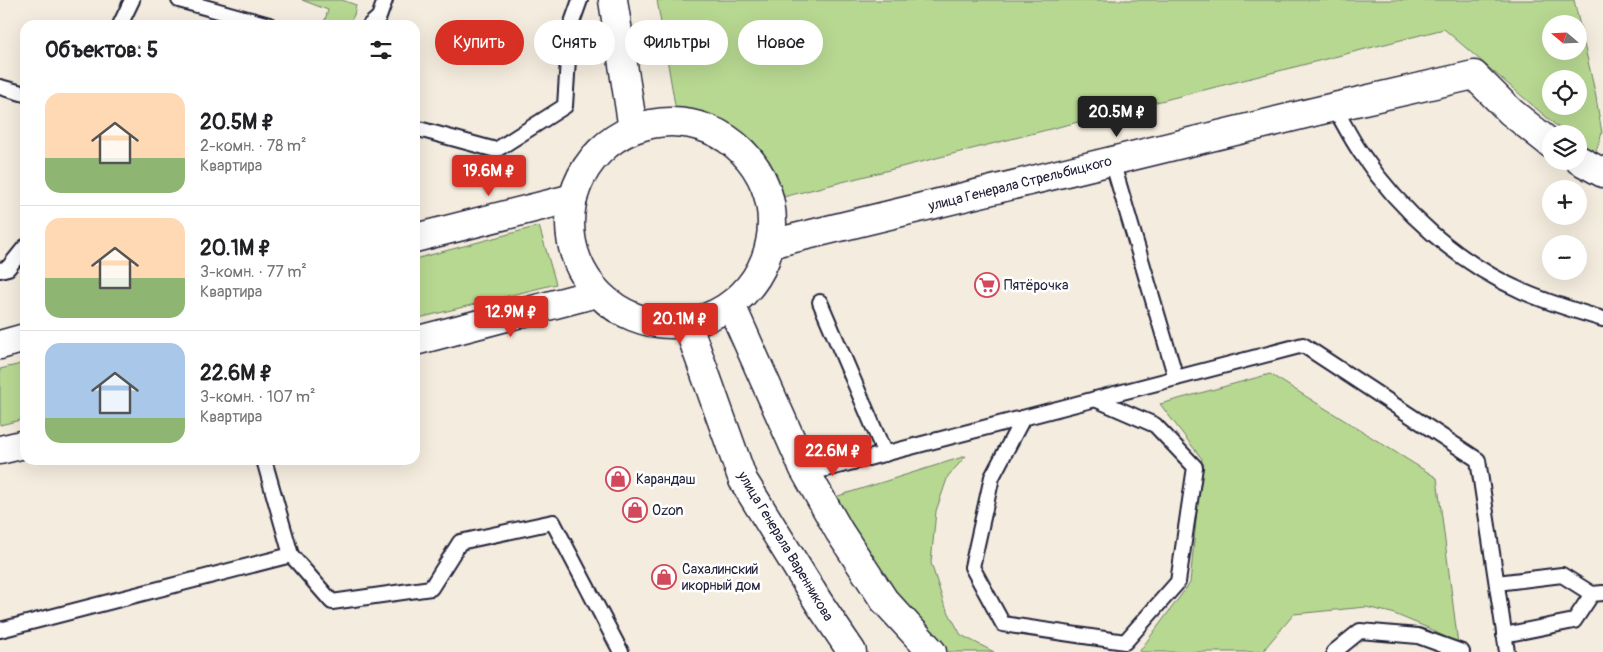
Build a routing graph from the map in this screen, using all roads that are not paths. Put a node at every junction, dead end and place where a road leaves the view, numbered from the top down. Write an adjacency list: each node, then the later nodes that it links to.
1 (132, 0): 6 (lane)
2 (179, 0): 7 (lane)
3 (385, 0): 8 (lane)
4 (580, 0): 12 (lane)
5 (612, 0): 13 (street)
6 (122, 20)
7 (251, 20)
8 (376, 20)
9 (0, 87): 10 (lane)
10 (20, 93)
11 (1334, 107): 14 (street, улица Генерала Стрельбицкого); 15 (street, улица Генерала Стрельбицкого); 26 (lane)
12 (420, 129)
13 (632, 129): 18 (street); 20 (street)
14 (1542, 137)
15 (1112, 161): 20 (street, улица Генерала Стрельбицкого); 31 (lane)
16 (1587, 164): 17 (street)
17 (1603, 173)
18 (573, 198): 19 (street); 23 (street)
19 (420, 237)
20 (770, 244): 25 (street)
21 (20, 252): 22 (lane)
22 (0, 270)
23 (597, 293): 27 (street); 29 (street)
24 (820, 302): 36 (lane)
25 (731, 305): 27 (street); 38 (street)
26 (1603, 319)
27 (687, 323): 45 (street, улица Генерала Варенникова)
28 (20, 339): 30 (street)
29 (420, 340)
30 (0, 345)
31 (1176, 378): 32 (lane); 40 (lane)
32 (1095, 399): 33 (lane); 33 (lane)
33 (1023, 418): 36 (lane)
34 (20, 445): 35 (street)
35 (0, 450)
36 (885, 454): 38 (lane)
37 (265, 465): 39 (lane)
38 (807, 474): 46 (street)
39 (291, 555): 42 (lane); 44 (lane)
40 (1497, 583): 41 (lane); 43 (lane)
41 (1598, 593): 43 (lane)
42 (0, 630)
43 (1504, 634): 49 (lane)
44 (621, 652)
45 (852, 652)
46 (932, 652)
47 (1334, 652): 48 (lane)
48 (1462, 652)
49 (1507, 652)

